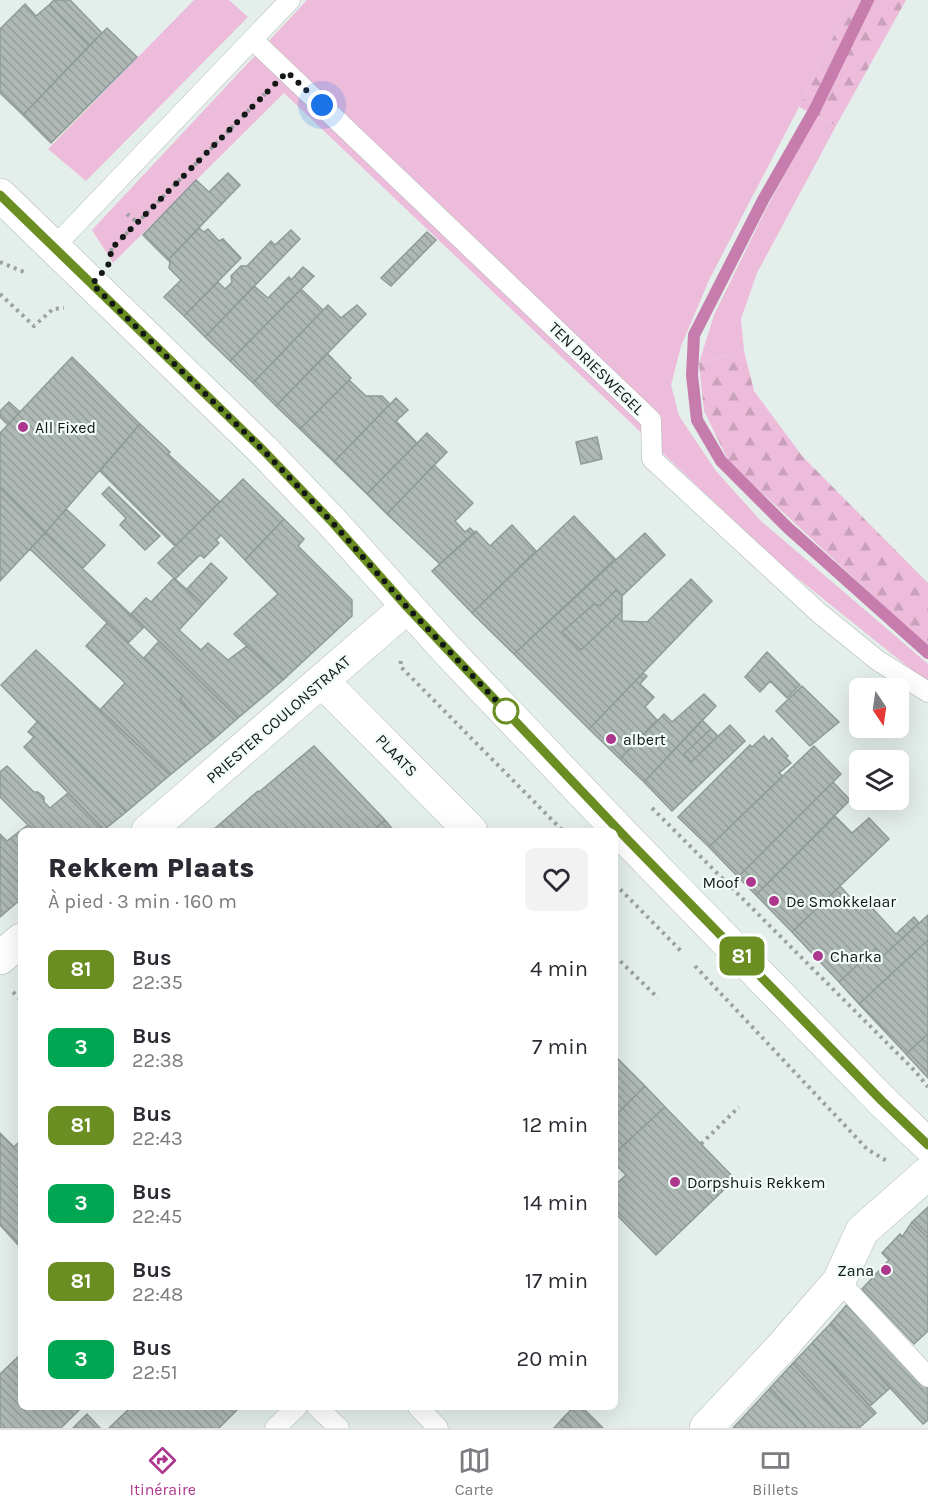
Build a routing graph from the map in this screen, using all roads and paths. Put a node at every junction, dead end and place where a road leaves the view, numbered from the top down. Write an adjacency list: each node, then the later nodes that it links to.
1 (290, 0): 2 (lane)
2 (253, 40): 3 (lane, TEN DRIESWEGEL); 5 (lane)
3 (287, 72): 6 (path); 10 (lane, TEN DRIESWEGEL)
4 (0, 195): 5 (main road)
5 (54, 247): 6 (main road)
6 (92, 284): 7 (path); 8 (main road)
7 (0, 294)
8 (407, 607): 9 (main road, PRIESTER COULONSTRAAT); 13 (main road)
9 (322, 681): 11 (main road, PRIESTER COULONSTRAAT); 12 (main road, PLAATS)
10 (928, 692)
11 (151, 828)
12 (468, 828)
13 (607, 828)
14 (621, 844): 26 (main road)
15 (618, 887): 18 (path)
16 (754, 909): 23 (path)
17 (18, 943): 19 (main road)
18 (686, 956)
19 (0, 958)
20 (618, 959): 22 (path)
21 (694, 964): 26 (path)
22 (658, 999)
23 (928, 1087)
24 (739, 1107): 25 (path)
25 (701, 1144)
26 (928, 1164): 27 (main road)
27 (839, 1281): 28 (lane); 35 (main road)
28 (928, 1377)
29 (294, 1410): 32 (lane)
30 (320, 1410): 33 (lane)
31 (421, 1410): 34 (lane)
32 (275, 1428)
33 (339, 1428)
34 (438, 1428)
35 (706, 1428)

